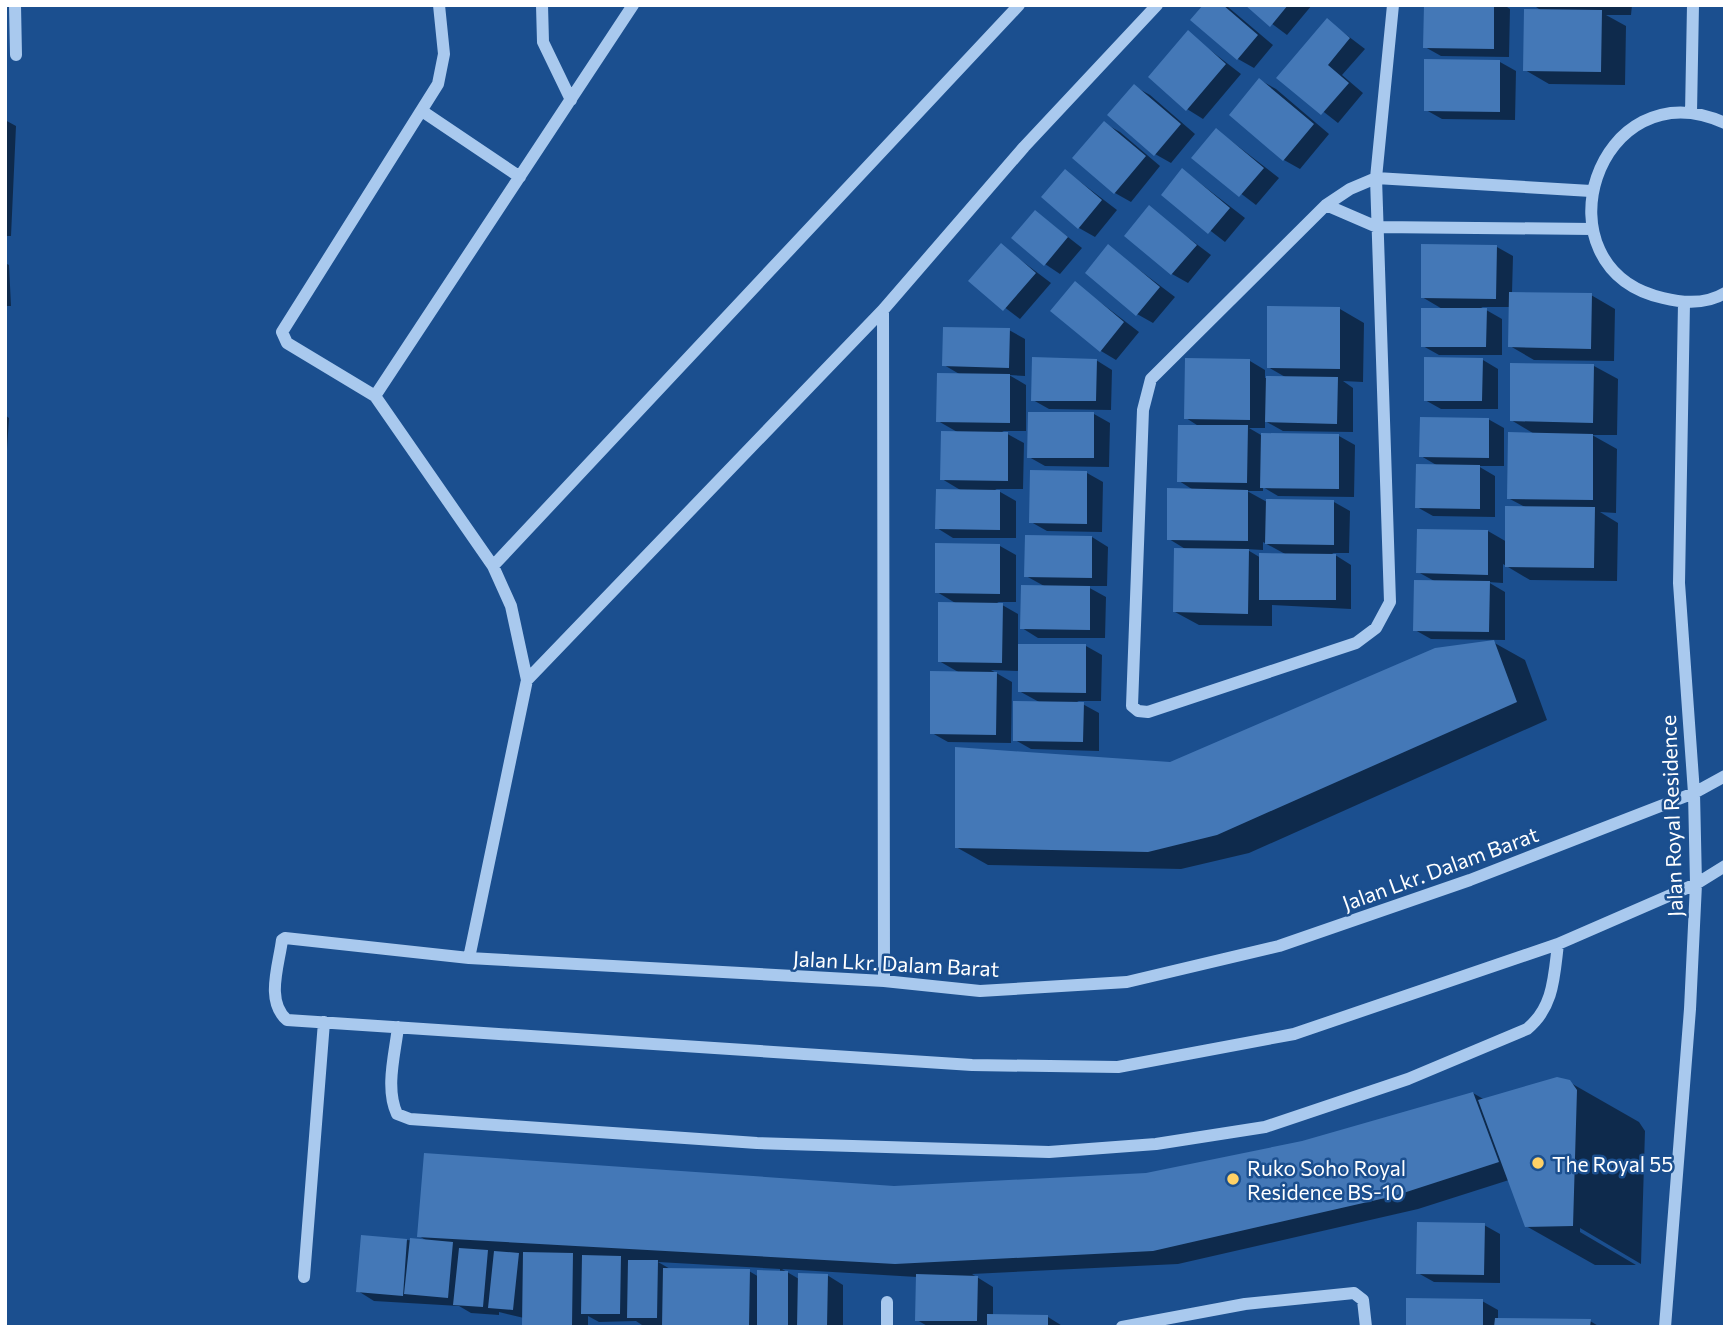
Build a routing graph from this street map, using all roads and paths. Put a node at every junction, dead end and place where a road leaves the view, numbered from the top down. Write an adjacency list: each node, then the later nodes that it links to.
1 (15, 5): 9 (street)
2 (439, 5): 11 (street)
3 (542, 5): 10 (street)
4 (633, 5): 10 (street)
5 (1019, 5): 24 (street)
6 (1157, 5): 22 (street)
7 (1393, 5): 15 (street)
8 (1693, 5): 12 (street)
9 (16, 55)
10 (571, 100): 14 (street)
11 (422, 111): 14 (street); 23 (street)
12 (1691, 113): 13 (street); 16 (street)
13 (1725, 123)
14 (520, 177): 23 (street)
15 (1376, 178): 16 (street); 17 (street); 18 (street)
16 (1591, 191): 19 (street)
17 (1326, 205): 18 (street); 18 (street)
18 (1377, 227): 19 (street)
19 (1592, 229): 21 (street)
20 (1725, 293): 21 (street)
21 (1684, 303): 27 (street, Jalan Royal Residence)
22 (883, 310): 25 (street); 32 (street)
23 (375, 396): 24 (street)
24 (493, 566): 25 (street)
25 (527, 680): 31 (street)
26 (1725, 776): 27 (street, Jalan Lkr. Dalam Barat)
27 (1694, 793): 29 (street, Jalan Royal Residence); 32 (street, Jalan Lkr. Dalam Barat)
28 (1725, 866): 29 (street)
29 (1696, 884): 30 (street); 40 (street, Jalan Royal Residence)
30 (1558, 944): 34 (street); 34 (street)
31 (469, 958): 32 (street, Jalan Lkr. Dalam Barat); 33 (street, Jalan Lkr. Dalam Barat)
32 (884, 981)
33 (324, 1022): 34 (street); 35 (street)
34 (398, 1027)
35 (304, 1277)
36 (887, 1302): 37 (street)
37 (887, 1327)
38 (1122, 1327): 39 (street)
39 (1366, 1327)
40 (1665, 1327)

